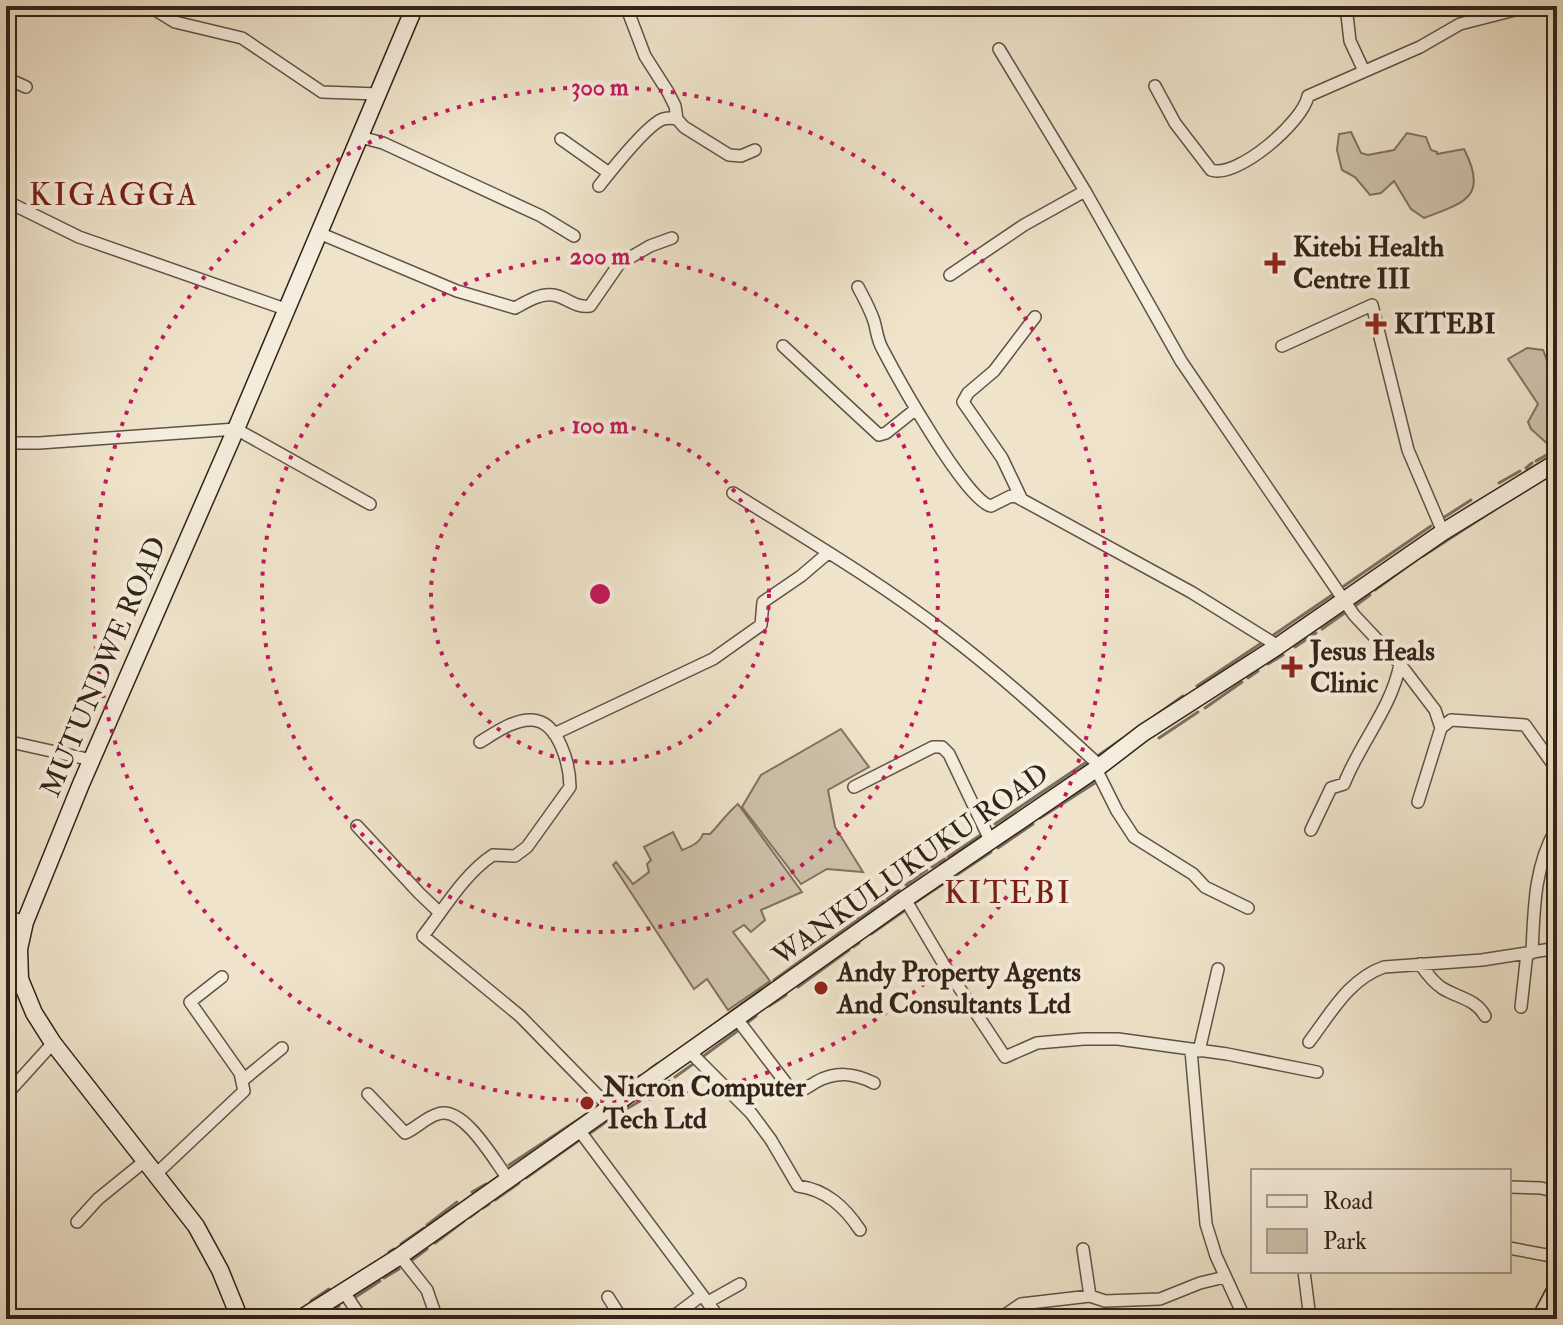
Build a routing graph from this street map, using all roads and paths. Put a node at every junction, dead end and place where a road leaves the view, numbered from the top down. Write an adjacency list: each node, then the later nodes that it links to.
1 (149, 6): 11 (street)
2 (415, 6): 11 (main road, MUTUNDWE ROAD)
3 (626, 6): 12 (street)
4 (1346, 6): 7 (street)
5 (1530, 6): 7 (street)
6 (999, 49): 18 (street)
7 (1364, 71): 9 (street)
8 (6, 78): 10 (street)
9 (1155, 86)
10 (26, 87)
11 (378, 94): 13 (main road, MUTUNDWE ROAD)
12 (677, 119): 15 (street); 16 (street)
13 (360, 137): 20 (main road, MUTUNDWE ROAD); 21 (street)
14 (561, 139): 16 (street)
15 (755, 150)
16 (609, 173): 17 (street)
17 (599, 186)
18 (1085, 191): 23 (street); 38 (street)
19 (6, 201): 25 (street)
20 (319, 233): 22 (street); 25 (main road, MUTUNDWE ROAD)
21 (574, 236)
22 (672, 238)
23 (950, 275)
24 (858, 287): 29 (street)
25 (285, 309): 30 (main road, MUTUNDWE ROAD)
26 (1035, 317): 34 (street)
27 (783, 346): 29 (street)
28 (1282, 346): 36 (street)
29 (916, 409): 34 (street)
30 (236, 429): 31 (street); 35 (street); 45 (main road, MUTUNDWE ROAD)
31 (6, 443)
32 (1555, 466): 36 (main road, WANKULUKUKU ROAD)
33 (733, 493): 37 (street)
34 (1022, 500): 39 (street)
35 (370, 504)
36 (1443, 532): 38 (main road, WANKULUKUKU ROAD)
37 (828, 553): 42 (street); 46 (street)
38 (1345, 600): 39 (main road, WANKULUKUKU ROAD); 40 (street)
39 (1278, 646): 46 (main road, WANKULUKUKU ROAD)
40 (1400, 664): 41 (street); 52 (street)
41 (1441, 728): 47 (street); 49 (street)
42 (554, 734): 44 (street); 56 (street)
43 (6, 741): 45 (street)
44 (480, 742)
45 (92, 760): 58 (main road, MUTUNDWE ROAD)
46 (1098, 767): 53 (main road, WANKULUKUKU ROAD); 55 (street)
47 (1557, 770)
48 (854, 787): 53 (street)
49 (1418, 802)
50 (357, 826): 56 (street)
51 (1556, 829): 60 (street)
52 (1311, 830)
53 (990, 840): 54 (main road, WANKULUKUKU ROAD)
54 (905, 899): 68 (main road, WANKULUKUKU ROAD); 72 (street)
55 (1248, 908)
56 (440, 913): 79 (street)
57 (6, 916): 58 (street)
58 (25, 922): 61 (main road, MUTUNDWE ROAD)
59 (1557, 948): 60 (street)
60 (1529, 953): 62 (street); 66 (street)
61 (20, 964): 64 (street); 70 (main road, MUTUNDWE ROAD)
62 (1420, 964): 67 (street); 69 (street)
63 (1218, 969): 72 (street)
64 (6, 975)
65 (222, 977): 75 (street)
66 (1521, 1007)
67 (1485, 1016)
68 (737, 1019): 73 (main road, WANKULUKUKU ROAD); 76 (street)
69 (1309, 1042)
70 (53, 1043): 78 (street); 81 (main road, MUTUNDWE ROAD)
71 (282, 1048): 75 (street)
72 (1195, 1050): 74 (street); 92 (street)
73 (690, 1052): 79 (main road, WANKULUKUKU ROAD); 86 (street)
74 (1317, 1072)
75 (243, 1080): 81 (street)
76 (874, 1083)
77 (368, 1094): 82 (street)
78 (6, 1095)
79 (610, 1108): 80 (main road, WANKULUKUKU ROAD)
80 (579, 1130): 82 (main road, WANKULUKUKU ROAD); 98 (street)
81 (151, 1167): 85 (street); 99 (main road, MUTUNDWE ROAD)
82 (509, 1180): 89 (main road, WANKULUKUKU ROAD)
83 (1511, 1187): 84 (street)
84 (1557, 1192)
85 (77, 1222)
86 (860, 1230)
87 (1511, 1248): 90 (street)
88 (1083, 1249): 96 (street)
89 (400, 1256): 95 (main road, WANKULUKUKU ROAD); 102 (street)
90 (1557, 1257)
91 (1304, 1273): 108 (street)
92 (1225, 1277): 96 (street); 107 (street)
93 (740, 1284): 98 (street)
94 (1557, 1287): 109 (main road)
95 (344, 1292): 100 (main road, WANKULUKUKU ROAD); 101 (street)
96 (1090, 1296): 106 (street)
97 (608, 1297): 103 (street)
98 (705, 1298): 104 (street); 105 (street)
99 (240, 1319)
100 (300, 1319)
101 (362, 1319)
102 (437, 1319)
103 (622, 1319)
104 (670, 1319)
105 (720, 1319)
106 (999, 1319)
107 (1245, 1319)
108 (1310, 1319)
109 (1540, 1319)

